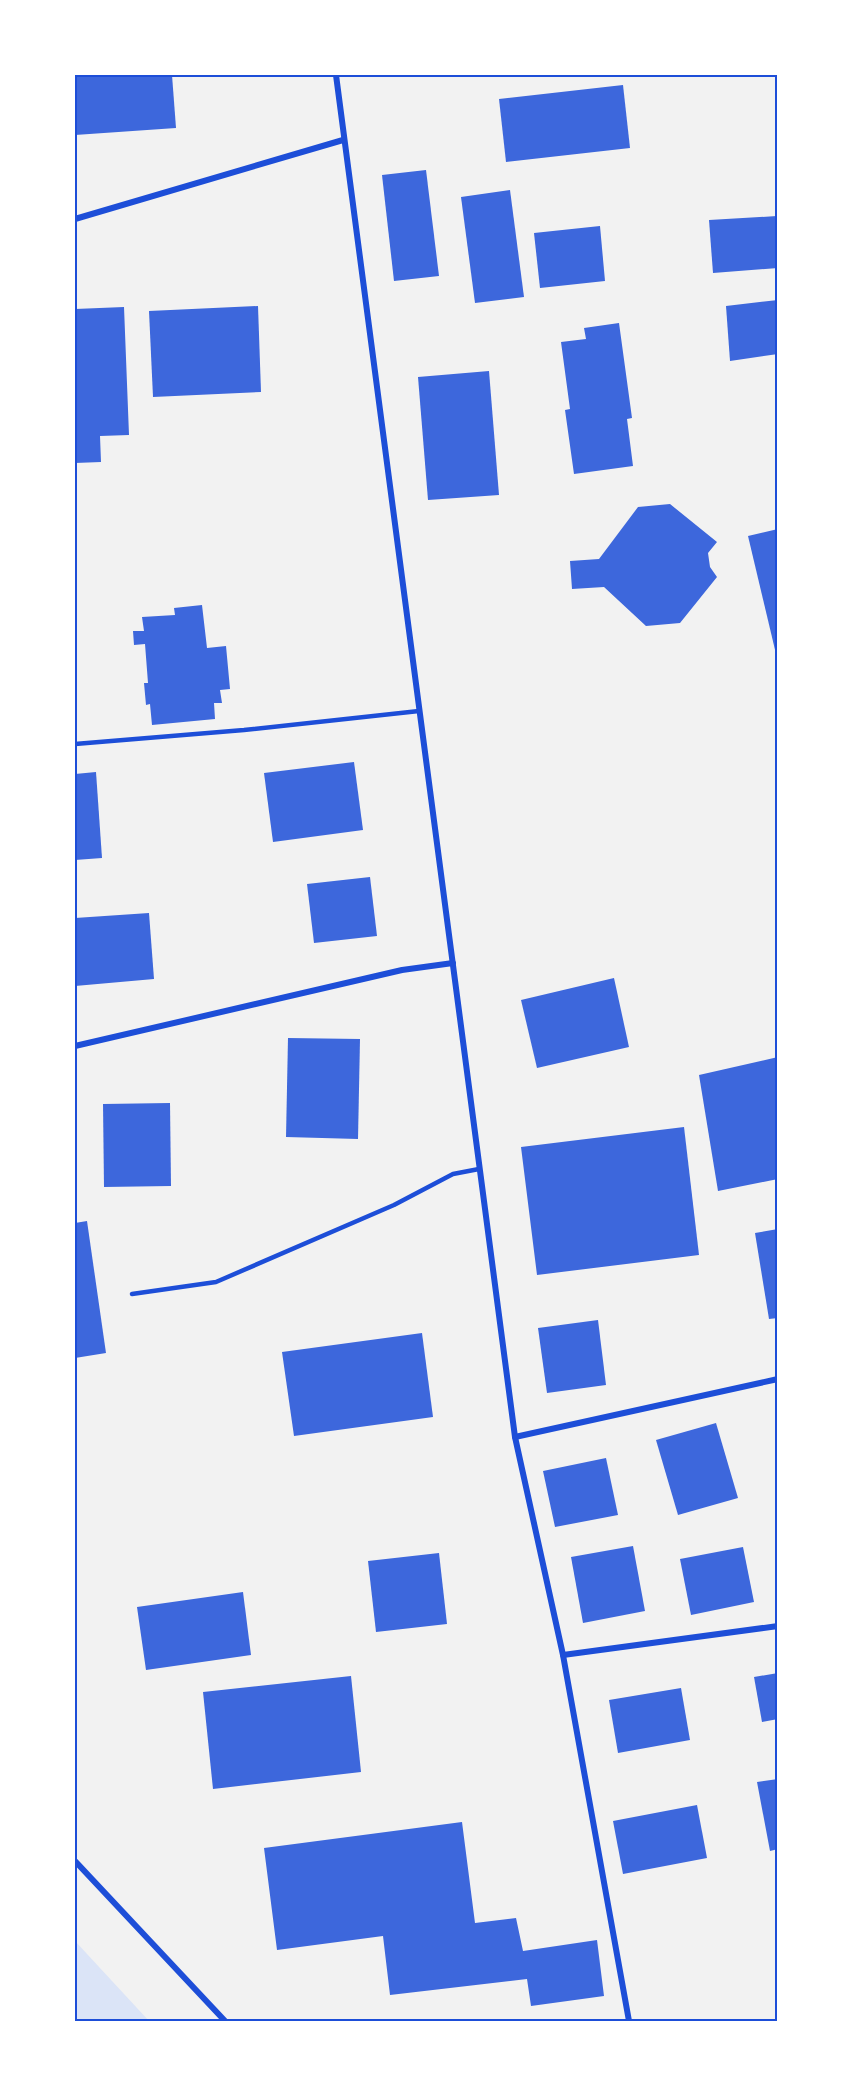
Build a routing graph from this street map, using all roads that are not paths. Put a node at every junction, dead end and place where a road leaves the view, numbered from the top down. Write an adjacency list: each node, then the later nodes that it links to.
1 (336, 75): 2 (street)
2 (343, 140): 3 (street); 4 (street)
3 (75, 219)
4 (419, 711): 5 (lane); 6 (street)
5 (75, 744)
6 (453, 963): 7 (street); 8 (street)
7 (75, 1046)
8 (479, 1169): 9 (lane); 11 (street)
9 (132, 1294)
10 (778, 1379): 11 (street)
11 (515, 1437): 13 (street)
12 (778, 1626): 13 (street)
13 (564, 1655): 16 (street)
14 (75, 1861): 15 (street)
15 (225, 2021)
16 (629, 2021)

